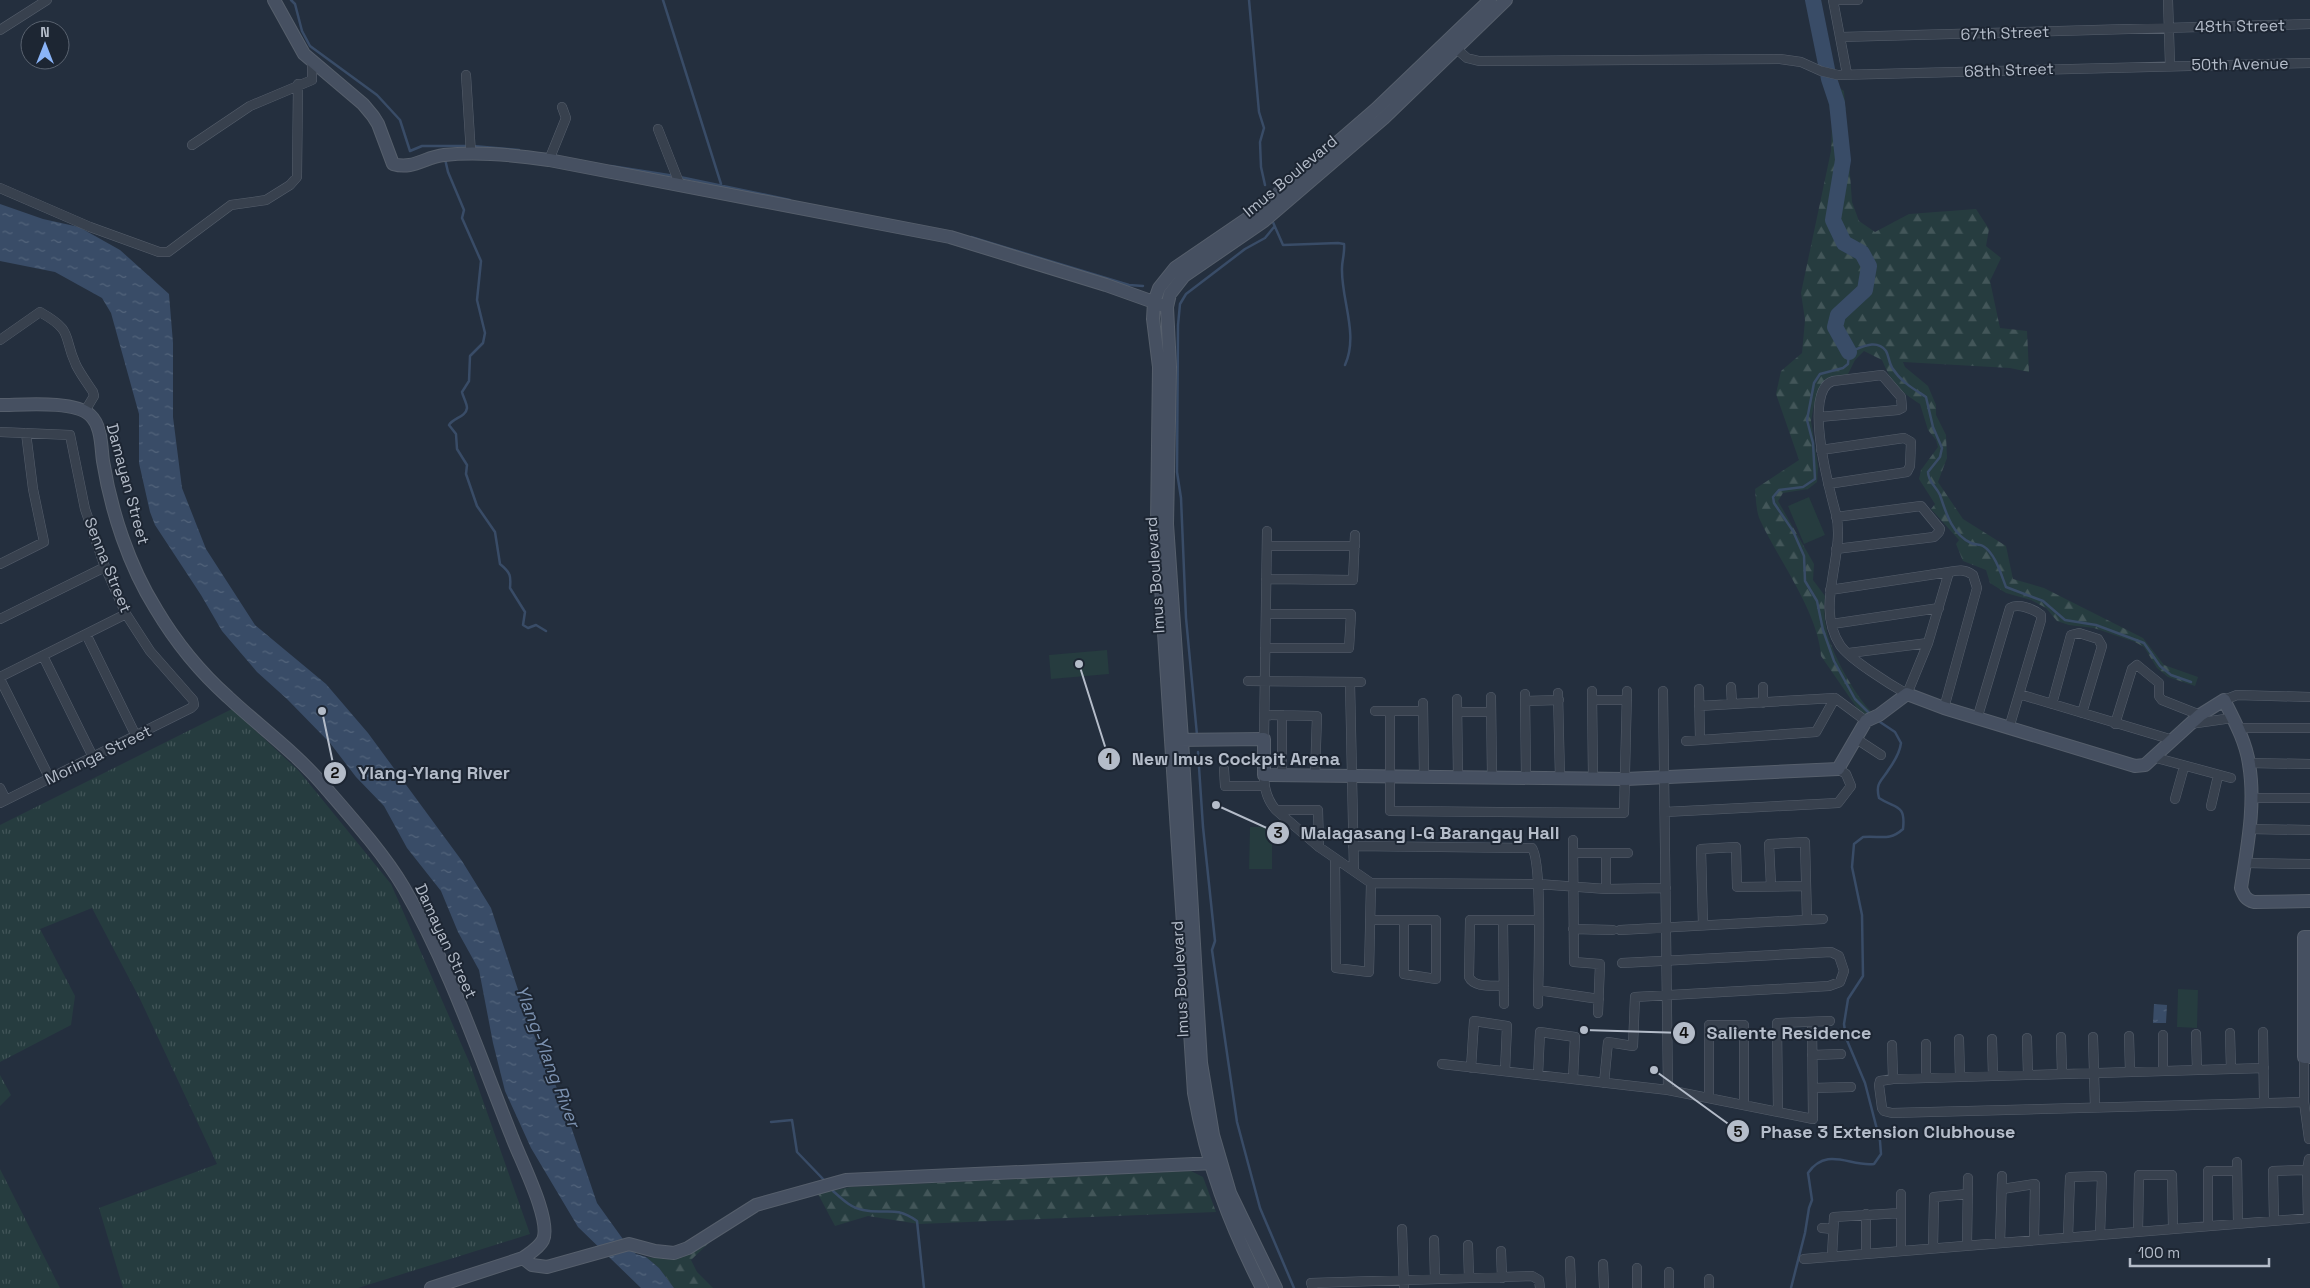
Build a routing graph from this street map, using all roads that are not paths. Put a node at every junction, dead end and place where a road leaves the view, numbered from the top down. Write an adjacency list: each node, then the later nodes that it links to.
1 (46, 0): 10 (street)
2 (274, 0): 13 (street)
3 (1490, 0): 12 (street, Imus Boulevard)
4 (1506, 0): 12 (street, Imus Boulevard)
5 (1833, 0): 6 (street); 11 (street)
6 (1858, 0)
7 (2168, 0): 9 (street)
8 (2310, 24): 9 (street, 48th Street)
9 (2170, 28): 11 (street, 67th Street); 15 (street)
10 (0, 30)
11 (1840, 37): 16 (street)
12 (1451, 45): 16 (street, 68th Street); 26 (street, Imus Boulevard); 27 (street, Imus Boulevard)
13 (312, 62): 18 (street); 22 (street)
14 (2310, 63): 15 (street, 50th Avenue)
15 (2170, 65): 16 (street, 68th Street)
16 (1847, 74)
17 (466, 75): 22 (street)
18 (298, 84): 21 (street); 25 (street)
19 (562, 107): 23 (street)
20 (658, 128): 24 (street)
21 (192, 145)
22 (471, 154): 23 (street)
23 (549, 160): 24 (street)
24 (680, 185): 26 (street)
25 (0, 188)
26 (1154, 302): 27 (street); 97 (street, Imus Boulevard)
27 (1167, 306): 97 (street, Imus Boulevard)
28 (0, 340): 30 (street)
29 (0, 405): 30 (street, Damayan Street)
30 (85, 412): 249 (street, Damayan Street)
31 (1819, 417): 31 (street); 34 (street)
32 (0, 432): 33 (street)
33 (26, 433): 42 (street); 43 (street, Senna Street)
34 (1820, 450): 35 (street); 35 (street)
35 (1828, 484): 36 (street)
36 (1836, 517): 41 (street); 41 (street)
37 (1267, 531): 39 (street)
38 (1355, 535): 40 (street)
39 (1267, 546): 40 (street); 45 (street)
40 (1354, 546): 45 (street)
41 (1836, 549): 46 (street)
42 (0, 564)
43 (105, 567): 48 (street, Senna Street); 50 (street)
44 (1949, 572): 46 (street); 47 (street); 78 (street)
45 (1266, 580): 49 (street)
46 (1830, 590): 51 (street)
47 (1939, 608): 51 (street); 53 (street)
48 (126, 614): 52 (street); 76 (street, Senna Street)
49 (1266, 614): 54 (street); 54 (street)
50 (0, 619)
51 (1832, 624): 55 (street)
52 (86, 634): 56 (street); 94 (street)
53 (1928, 643): 55 (street); 66 (street)
54 (1265, 648): 59 (street)
55 (1849, 654): 66 (street)
56 (42, 656): 57 (street); 102 (street)
57 (0, 678): 122 (street)
58 (1248, 681): 59 (street)
59 (1265, 681): 60 (street); 84 (street)
60 (1350, 682): 61 (street); 111 (street)
61 (1361, 682)
62 (1731, 687): 74 (street)
63 (1763, 687): 73 (street)
64 (1699, 689): 77 (street)
65 (1663, 690): 120 (street)
66 (1907, 694): 78 (street); 87 (street)
67 (2019, 694): 75 (street); 88 (street); 92 (street)
68 (1491, 696): 82 (street)
69 (2310, 697): 72 (street)
70 (1835, 698): 73 (street); 87 (street); 98 (street)
71 (1457, 699): 81 (street)
72 (2224, 700): 86 (street); 89 (street)
73 (1763, 703): 74 (street)
74 (1732, 704): 77 (street)
75 (2052, 704): 83 (street); 83 (street)
76 (194, 705): 94 (street, Moringa Street)
77 (1699, 706): 98 (street)
78 (1944, 708): 88 (street)
79 (1375, 711): 80 (street)
80 (1390, 712): 112 (street); 113 (street)
81 (1457, 712): 82 (street); 115 (street)
82 (1491, 712): 116 (street)
83 (2082, 713): 90 (street)
84 (1265, 715): 85 (street); 96 (street)
85 (1282, 715): 109 (street); 110 (street)
86 (2200, 715): 90 (street); 91 (street)
87 (1872, 719): 95 (street)
88 (1977, 719): 92 (street)
89 (2235, 723): 91 (street); 93 (street); 104 (street)
90 (2115, 724): 99 (street)
91 (2190, 724): 99 (street)
92 (2009, 728): 103 (street)
93 (2310, 728)
94 (136, 736): 102 (street, Moringa Street)
95 (1854, 738): 101 (street); 108 (street)
96 (1264, 739): 97 (street); 124 (street)
97 (1177, 740): 219 (street, Imus Boulevard)
98 (1700, 740): 100 (street)
99 (2173, 740): 103 (street)
100 (1686, 741)
101 (1881, 755)
102 (92, 757): 122 (street, Moringa Street)
103 (2153, 757): 106 (street)
104 (2249, 763): 105 (street); 126 (street)
105 (2310, 764)
106 (2184, 767): 114 (street); 128 (street)
107 (1224, 769): 124 (street)
108 (1838, 769): 120 (street); 132 (street)
109 (1282, 775): 110 (street); 124 (street)
110 (1315, 775): 111 (street)
111 (1352, 776): 112 (street); 136 (street)
112 (1390, 776): 113 (street); 123 (street)
113 (1424, 776): 115 (street)
114 (2218, 776): 121 (street); 130 (street)
115 (1458, 777): 116 (street)
116 (1492, 777): 117 (street)
117 (1526, 777): 118 (street); 118 (street)
118 (1560, 778): 119 (street)
119 (1593, 778): 123 (street); 123 (street)
120 (1664, 778): 123 (street); 132 (street)
121 (2231, 778)
122 (50, 779): 129 (street, Moringa Street)
123 (1626, 779)
124 (1264, 780): 131 (street)
125 (0, 788): 129 (street)
126 (2251, 798): 127 (street); 133 (street)
127 (2310, 798)
128 (2175, 799)
129 (3, 802)
130 (2210, 806)
131 (1276, 810): 137 (street); 137 (street)
132 (1665, 812): 150 (street)
133 (2250, 829): 134 (street); 142 (street)
134 (2310, 830)
135 (1573, 840): 138 (street)
136 (1354, 846): 144 (street); 146 (street)
137 (1319, 847): 141 (street)
138 (1573, 853): 140 (street); 149 (street)
139 (1628, 853): 140 (street)
140 (1606, 854): 151 (street)
141 (1335, 860): 144 (street); 154 (street)
142 (2245, 862): 143 (street); 152 (street)
143 (2310, 864)
144 (1354, 872): 145 (street)
145 (1371, 883): 146 (street); 154 (street)
146 (1538, 884): 149 (street); 157 (street)
147 (1771, 886): 148 (street); 148 (street); 159 (street)
148 (1806, 886): 158 (street)
149 (1573, 887): 151 (street); 161 (street)
150 (1666, 888): 151 (street); 160 (street)
151 (1606, 889)
152 (2310, 901)
153 (1823, 919): 158 (street)
154 (1370, 920): 155 (street)
155 (1404, 920): 155 (street)
156 (1503, 920): 157 (street); 166 (street); 166 (street)
157 (1538, 920): 167 (street)
158 (1807, 920): 159 (street)
159 (1703, 925): 160 (street)
160 (1666, 926): 161 (street); 163 (street)
161 (1573, 929): 169 (street)
162 (2310, 937): 165 (street)
163 (1667, 960): 164 (street); 168 (street); 168 (street)
164 (1622, 963)
165 (2307, 979): 189 (street)
166 (1504, 986): 170 (street)
167 (1538, 990): 169 (street); 171 (street)
168 (1667, 995): 207 (street); 210 (street)
169 (1599, 999): 172 (street)
170 (1504, 1004)
171 (1538, 1004)
172 (1598, 1013)
173 (1830, 1021): 174 (street)
174 (1812, 1022): 188 (street); 216 (street)
175 (2263, 1032): 192 (street)
176 (2230, 1033): 193 (street)
177 (2196, 1034): 194 (street)
178 (2163, 1035): 196 (street)
179 (2094, 1036): 198 (street)
180 (2129, 1036): 197 (street)
181 (2027, 1038): 201 (street)
182 (2061, 1038): 199 (street)
183 (1959, 1039): 203 (street)
184 (1992, 1039): 202 (street)
185 (1926, 1044): 204 (street)
186 (1892, 1046): 206 (street)
187 (1841, 1054): 188 (street)
188 (1812, 1055): 209 (street)
189 (2307, 1057): 213 (street)
190 (1442, 1064): 191 (street)
191 (1471, 1068): 195 (street); 195 (street)
192 (2264, 1068): 193 (street); 212 (street)
193 (2230, 1069): 194 (street)
194 (2197, 1070): 196 (street)
195 (1505, 1071): 200 (street)
196 (2164, 1071): 197 (street)
197 (2130, 1072): 198 (street)
198 (2094, 1073): 199 (street); 215 (street)
199 (2062, 1074): 201 (street)
200 (1538, 1075): 205 (street); 205 (street)
201 (2028, 1075): 202 (street)
202 (1993, 1076): 203 (street)
203 (1960, 1077): 204 (street)
204 (1926, 1078): 206 (street)
205 (1573, 1079): 207 (street)
206 (1893, 1079): 215 (street)
207 (1604, 1083): 210 (street)
208 (1851, 1087): 209 (street)
209 (1813, 1088): 216 (street)
210 (1668, 1090): 211 (street)
211 (1708, 1098): 214 (street); 214 (street)
212 (2264, 1102): 213 (street); 215 (street)
213 (2304, 1102): 217 (street)
214 (1744, 1105): 216 (street)
215 (2095, 1107)
216 (1778, 1112)
217 (2309, 1139)
218 (2309, 1159): 220 (street)
219 (1215, 1163): 249 (street); 260 (street, Imus Boulevard); 261 (street, Imus Boulevard)
220 (2307, 1170): 228 (street); 229 (street)
221 (2002, 1176): 223 (street)
222 (1968, 1178): 225 (street)
223 (2002, 1189): 240 (street); 241 (street)
224 (1901, 1194): 226 (street)
225 (1968, 1194): 243 (street); 244 (street)
226 (1901, 1212): 227 (street); 246 (street)
227 (1866, 1214): 235 (street); 247 (street)
228 (2309, 1218): 229 (street)
229 (2274, 1220): 230 (street)
230 (2238, 1224): 231 (street); 231 (street)
231 (2208, 1226): 233 (street)
232 (1822, 1228): 235 (street)
233 (2173, 1228): 236 (street); 236 (street)
234 (1402, 1229): 258 (street)
235 (1833, 1229): 248 (street)
236 (2138, 1232): 237 (street)
237 (2100, 1235): 238 (street); 238 (street)
238 (2068, 1237): 240 (street)
239 (1434, 1240): 257 (street)
240 (2034, 1240): 241 (street)
241 (2000, 1243): 243 (street)
242 (1468, 1245): 255 (street)
243 (1967, 1245): 244 (street)
244 (1933, 1248): 246 (street)
245 (1500, 1251): 256 (street)
246 (1900, 1251): 247 (street)
247 (1866, 1254): 248 (street)
248 (1832, 1256): 250 (street)
249 (523, 1258): 259 (street, Damayan Street)
250 (1804, 1259)
251 (1570, 1261): 264 (street)
252 (1603, 1264): 265 (street)
253 (1637, 1268): 266 (street)
254 (1669, 1272): 267 (street)
255 (1469, 1278): 256 (street); 257 (street)
256 (1502, 1278): 263 (street)
257 (1435, 1279): 258 (street)
258 (1404, 1284): 262 (street)
259 (431, 1288)
260 (1262, 1288)
261 (1276, 1288)
262 (1313, 1288)
263 (1540, 1288)
264 (1571, 1288)
265 (1604, 1288)
266 (1638, 1288)
267 (1669, 1288)

